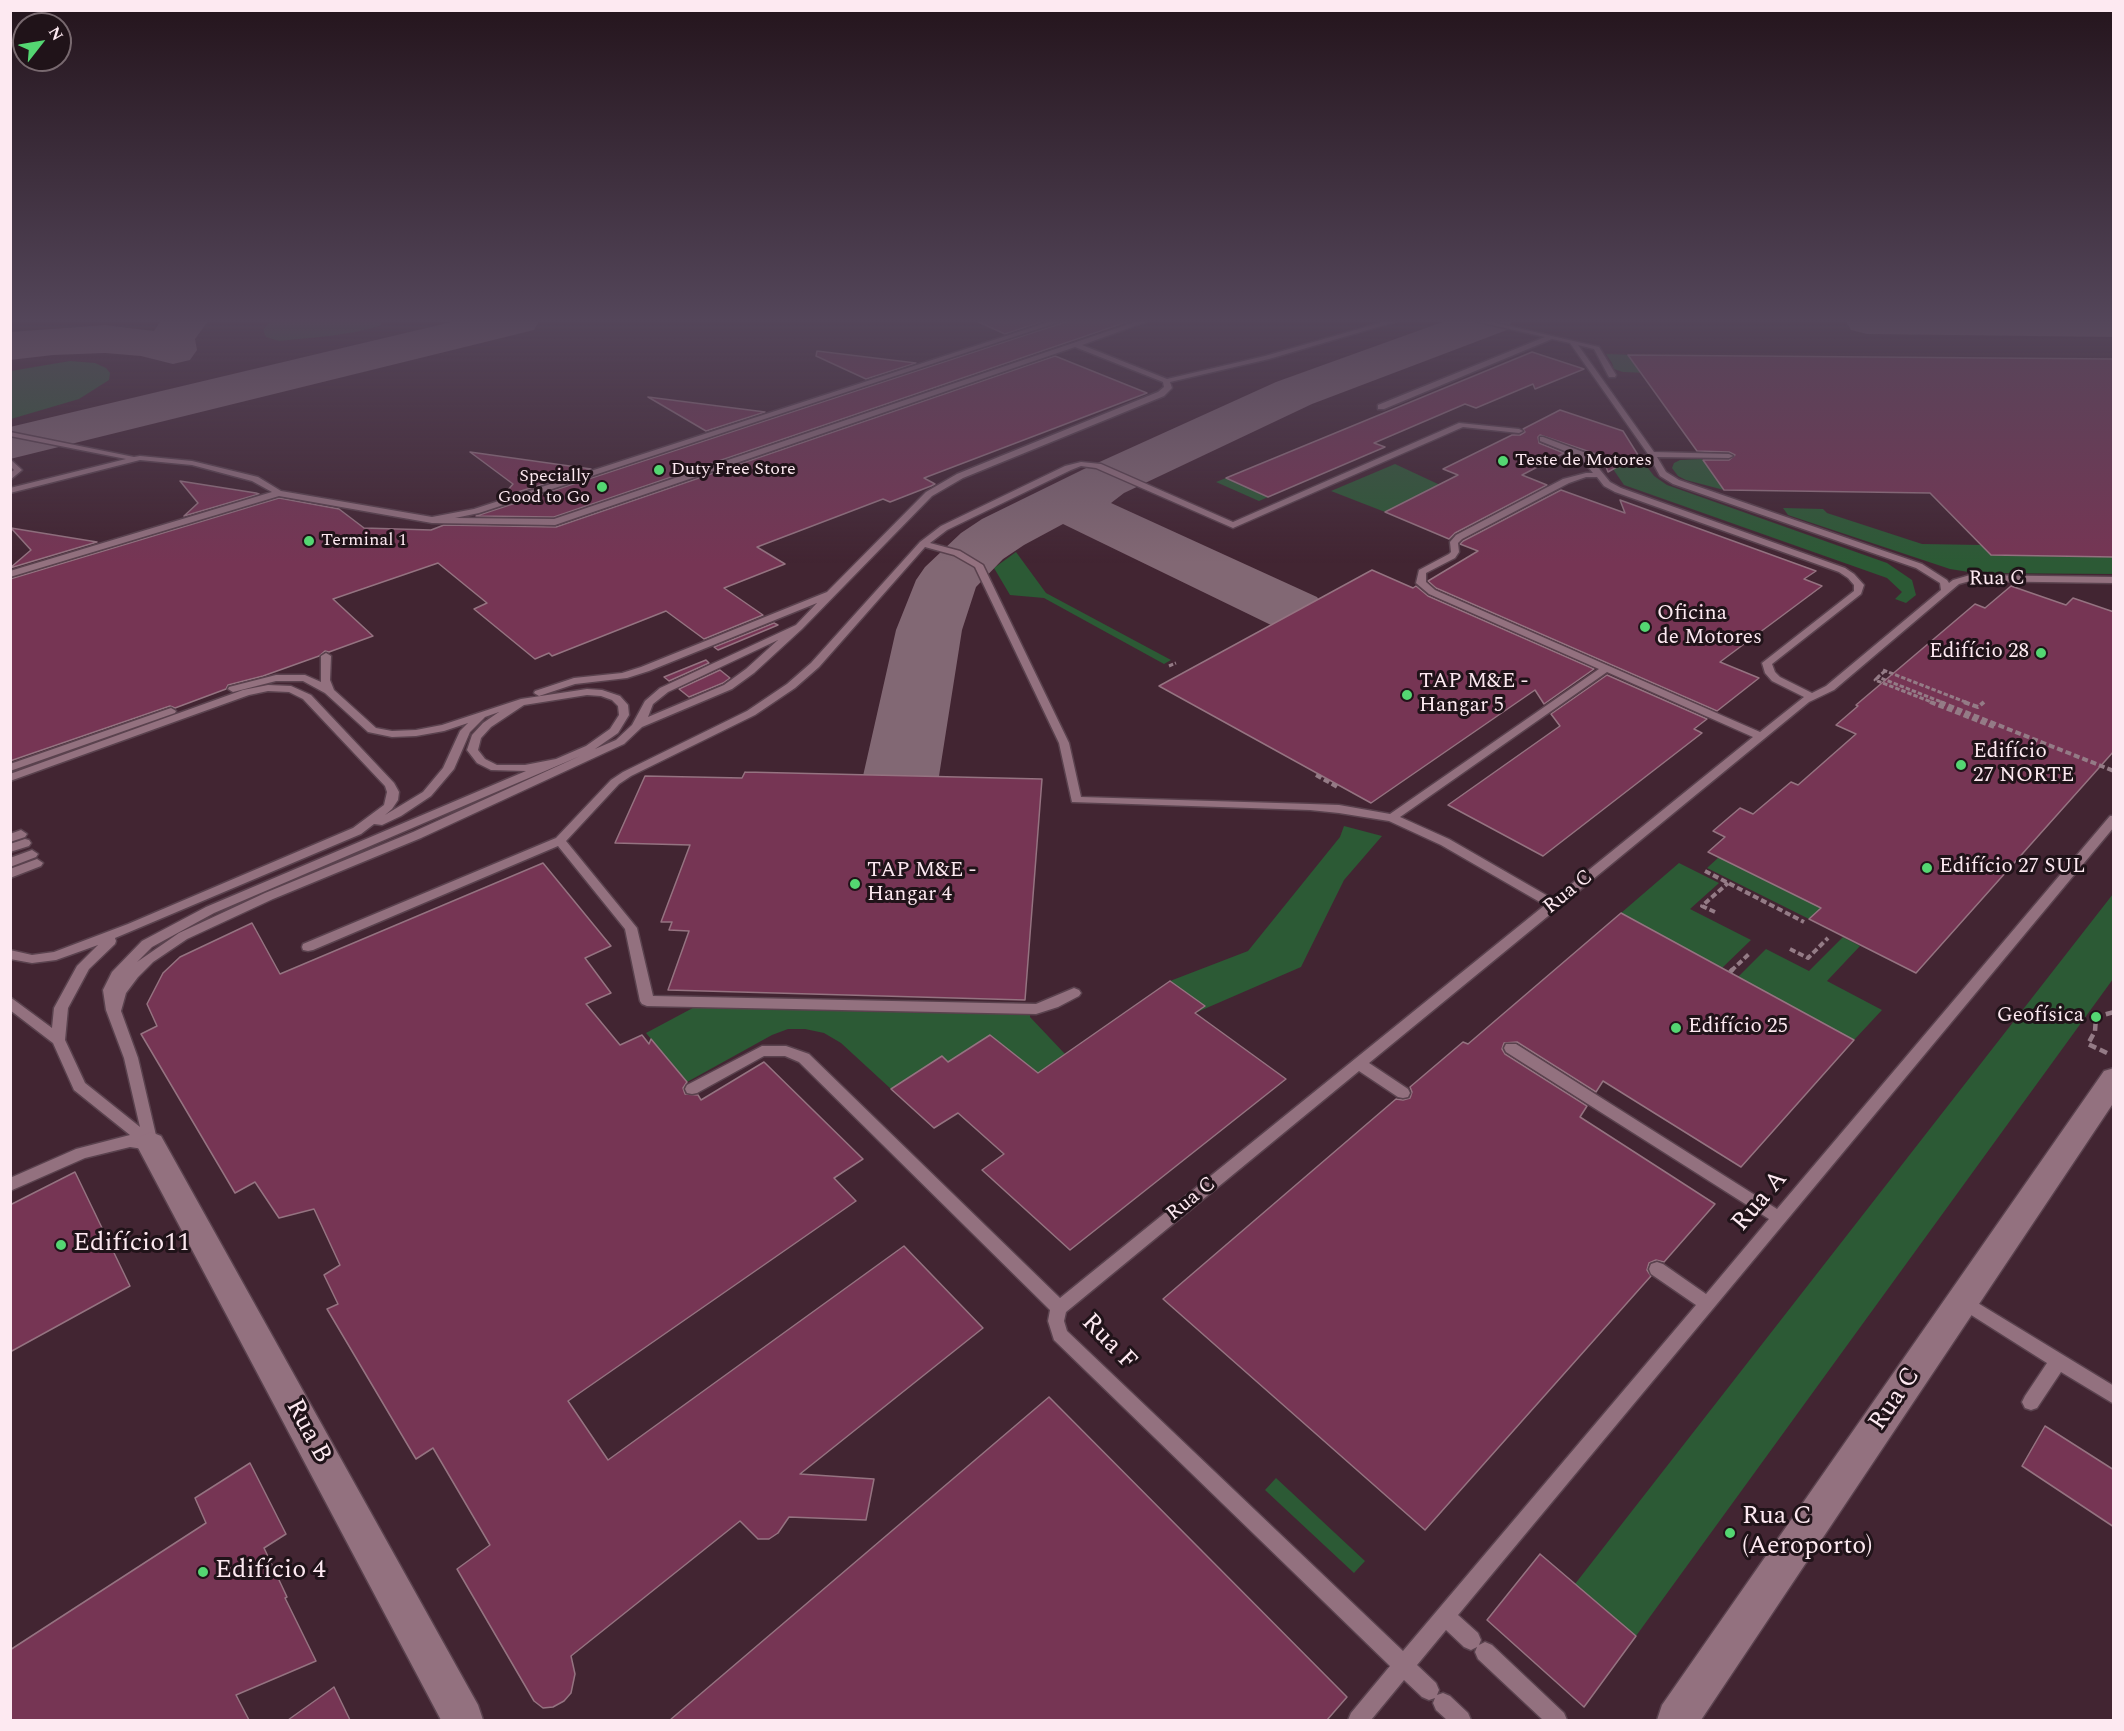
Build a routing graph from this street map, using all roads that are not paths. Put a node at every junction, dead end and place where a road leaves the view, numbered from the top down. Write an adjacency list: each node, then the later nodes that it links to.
1 (814, 401): 18 (lane)
2 (912, 401): 18 (lane)
3 (1144, 401): 25 (lane)
4 (1395, 401): 6 (lane)
5 (1614, 401): 10 (lane)
6 (1380, 407)
7 (1519, 431): 19 (lane)
8 (10, 434): 12 (lane)
9 (1542, 439): 14 (lane)
10 (1652, 454): 11 (lane); 20 (lane)
11 (1730, 456)
12 (140, 458): 16 (lane); 17 (lane)
13 (10, 460): 15 (lane)
14 (1600, 475): 28 (lane); 30 (lane)
15 (10, 478)
16 (10, 491)
17 (279, 494): 18 (lane); 21 (lane)
18 (432, 520)
19 (923, 544): 39 (lane); 43 (lane)
20 (1919, 566): 22 (lane); 24 (lane)
21 (10, 574)
22 (1970, 578): 23 (lane, Rua C); 24 (lane, Rua C)
23 (2114, 580)
24 (1946, 590): 30 (lane, Rua C)
25 (830, 594): 26 (lane); 31 (lane)
26 (799, 627): 33 (lane); 33 (lane)
27 (326, 656): 29 (lane)
28 (1606, 668): 35 (lane); 39 (lane)
29 (329, 691): 32 (lane); 37 (lane)
30 (1810, 696): 35 (lane, Rua C)
31 (521, 702): 32 (lane); 34 (lane); 36 (lane)
32 (499, 707): 41 (lane)
33 (639, 724): 34 (lane); 53 (lane)
34 (614, 731): 36 (lane)
35 (1761, 736): 47 (lane, Rua C)
36 (560, 761): 53 (lane)
37 (10, 768)
38 (10, 778): 41 (lane)
39 (1392, 818): 47 (lane)
40 (2114, 819): 62 (lane, Rua A)
41 (357, 831): 48 (lane)
42 (19, 838): 44 (lane)
43 (560, 841): 49 (lane); 51 (lane)
44 (10, 848)
45 (10, 863): 46 (lane)
46 (10, 874)
47 (1555, 905): 56 (lane, Rua C)
48 (132, 927): 50 (lane); 54 (lane)
49 (308, 947)
50 (10, 954)
51 (1074, 993)
52 (10, 1002): 54 (lane)
53 (114, 1011): 60 (lane)
54 (58, 1040): 60 (lane)
55 (1511, 1048): 62 (lane)
56 (1359, 1064): 59 (lane); 66 (lane, Rua C)
57 (2113, 1075): 64 (street, Rua C)
58 (692, 1089): 66 (lane, Rua F)
59 (1403, 1093)
60 (151, 1144): 61 (lane); 72 (street, Rua B)
61 (10, 1185)
62 (1779, 1218): 65 (lane, Rua A)
63 (1657, 1269): 65 (lane)
64 (1963, 1301): 67 (lane); 76 (street, Rua C)
65 (1707, 1304): 70 (lane, Rua A)
66 (1059, 1308): 71 (lane, Rua F)
67 (2058, 1361): 68 (lane); 69 (lane)
68 (2114, 1396)
69 (2031, 1402)
70 (1445, 1616): 71 (lane, Rua A); 75 (lane)
71 (1404, 1665): 73 (lane, Rua A); 74 (lane, Rua F)
72 (463, 1720)
73 (1358, 1720)
74 (1461, 1720)
75 (1557, 1720)
76 (1677, 1720)

